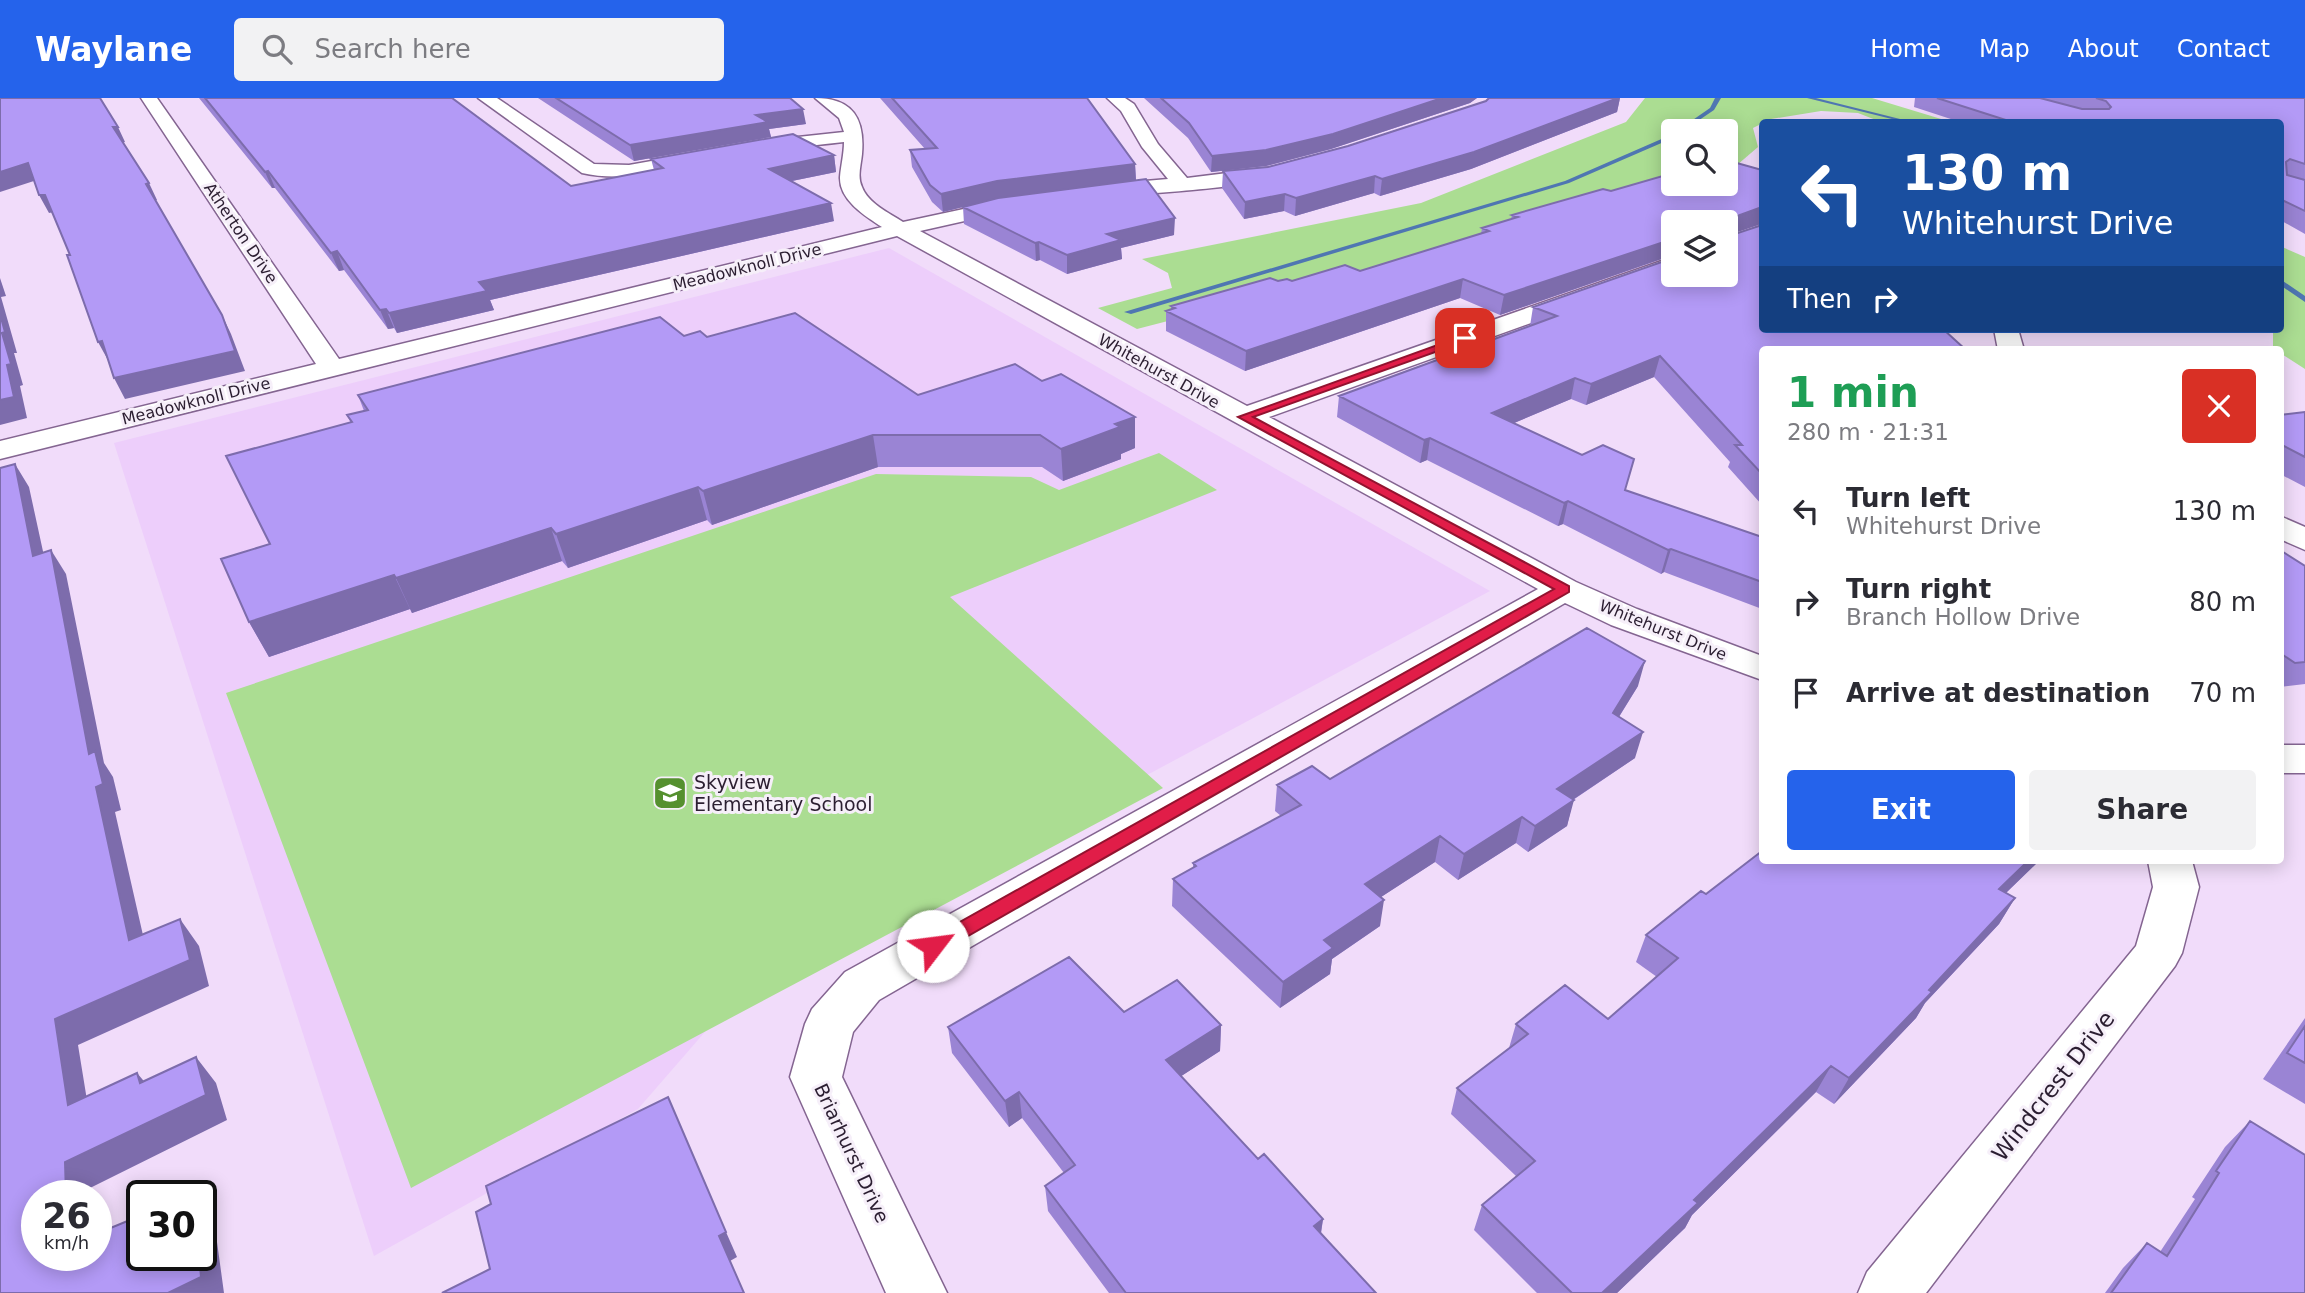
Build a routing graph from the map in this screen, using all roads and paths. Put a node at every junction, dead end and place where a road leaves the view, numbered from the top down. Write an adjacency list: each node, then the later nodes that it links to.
1 (149, 98): 12 (street, Atherton Drive)
2 (485, 98): 5 (street)
3 (823, 98): 5 (street)
4 (1115, 98): 7 (street)
5 (855, 136): 10 (street, Whitehurst Drive)
6 (1288, 170): 7 (street)
7 (1182, 184): 8 (street)
8 (1077, 194)
9 (1037, 200): 10 (street, Meadowknoll Drive)
10 (900, 229): 12 (street, Meadowknoll Drive); 13 (street, Whitehurst Drive)
11 (1661, 268): 13 (street)
12 (332, 368): 14 (street, Meadowknoll Drive)
13 (1243, 417): 17 (street, Whitehurst Drive)
14 (0, 450)
15 (2284, 528): 16 (street)
16 (2305, 540)
17 (1564, 589): 18 (street, Whitehurst Drive); 22 (street, Briarhurst Drive)
18 (1759, 667)
19 (2284, 759): 20 (street)
20 (2305, 759)
21 (2172, 864): 23 (street, Windcrest Drive)
22 (917, 1293)
23 (1888, 1293)

